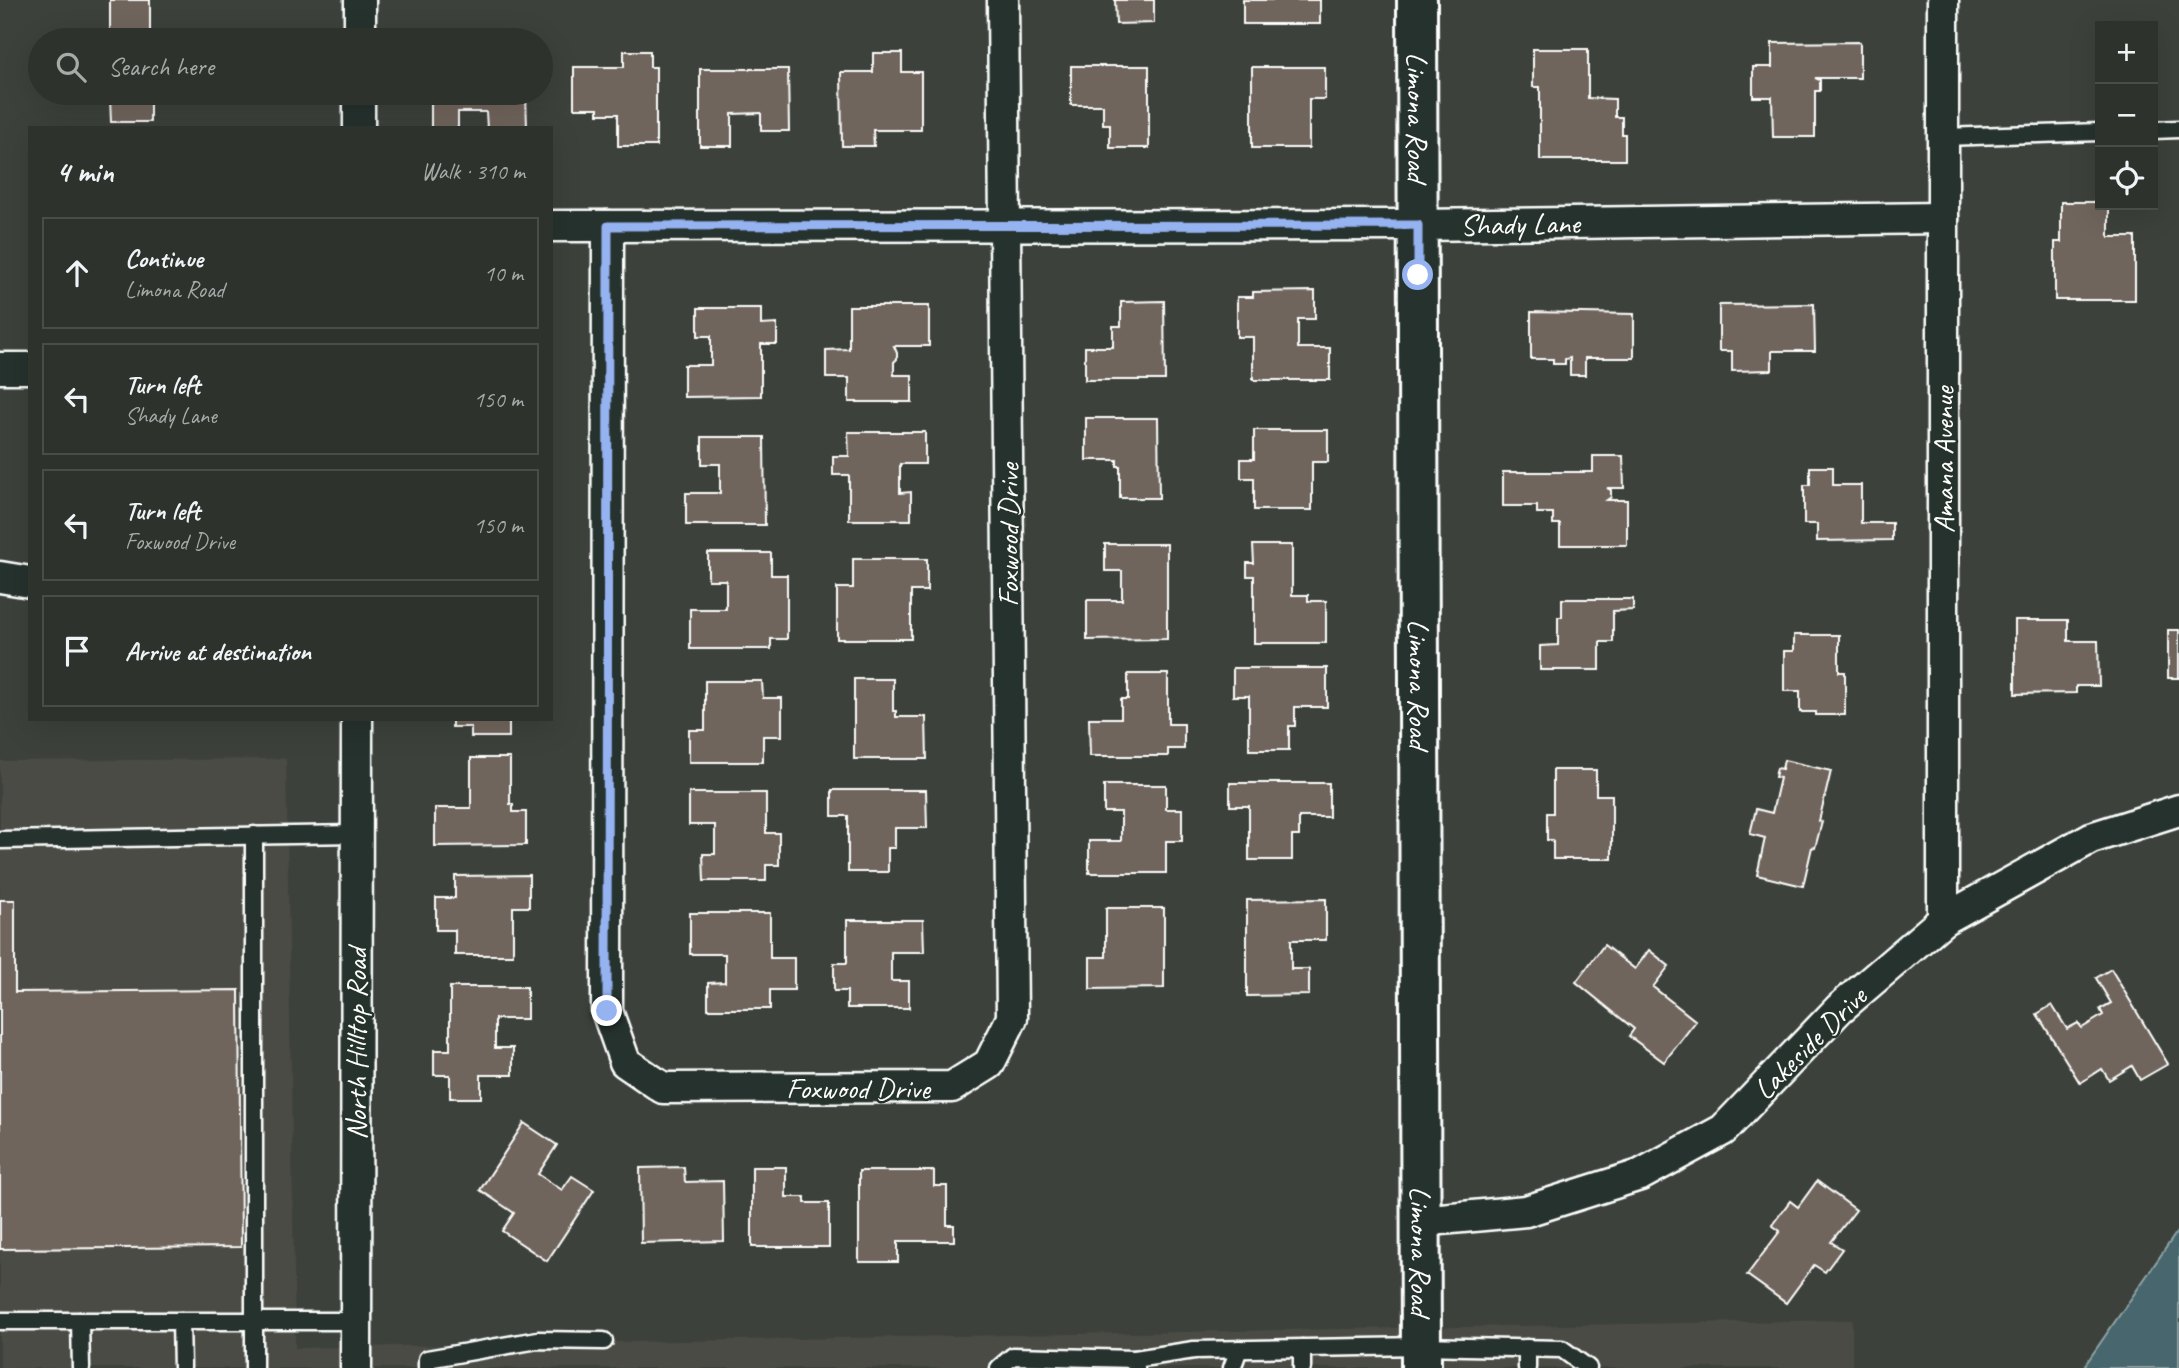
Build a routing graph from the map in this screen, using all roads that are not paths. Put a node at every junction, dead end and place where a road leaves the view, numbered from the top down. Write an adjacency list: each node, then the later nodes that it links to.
1 (360, 0): 5 (street)
2 (1003, 0): 13 (street, Foxwood Drive)
3 (1417, 0): 14 (street, Limona Road)
4 (1942, 0): 11 (street, Amana Avenue)
5 (360, 28)
6 (359, 105): 7 (street)
7 (359, 126)
8 (2179, 129): 9 (lane)
9 (2158, 130)
10 (2095, 132): 11 (lane)
11 (1943, 137): 12 (street, Amana Avenue)
12 (1943, 218): 14 (street, Shady Lane); 26 (street, Amana Avenue)
13 (1006, 225): 14 (street, Shady Lane); 16 (street, Shady Lane); 16 (street, Foxwood Drive)
14 (1418, 225): 27 (street, Limona Road)
15 (553, 226): 16 (street, Shady Lane)
16 (608, 226)
17 (0, 368): 18 (street)
18 (28, 368)
19 (0, 577): 20 (street)
20 (28, 582)
21 (357, 721): 23 (street, North Hilltop Road)
22 (2179, 810): 26 (street, Lakeside Drive)
23 (357, 834): 24 (lane); 32 (street, North Hilltop Road)
24 (254, 835): 25 (lane); 31 (lane)
25 (0, 840)
26 (1942, 920): 27 (street, Lakeside Drive)
27 (1420, 1221): 37 (street, Limona Road)
28 (0, 1321): 29 (lane)
29 (80, 1321): 30 (lane); 39 (lane)
30 (181, 1321): 31 (lane); 40 (lane)
31 (254, 1321): 32 (lane); 41 (lane)
32 (356, 1321): 42 (street, North Hilltop Road)
33 (604, 1340): 43 (lane)
34 (1302, 1348): 36 (lane); 37 (lane); 46 (lane)
35 (1527, 1348): 37 (lane); 47 (lane); 48 (lane)
36 (1239, 1349): 38 (lane); 45 (lane)
37 (1421, 1357)
38 (1135, 1364): 44 (lane)
39 (81, 1368)
40 (182, 1368)
41 (254, 1368)
42 (356, 1368)
43 (427, 1368)
44 (999, 1368)
45 (1232, 1368)
46 (1303, 1368)
47 (1527, 1368)
48 (1588, 1368)

